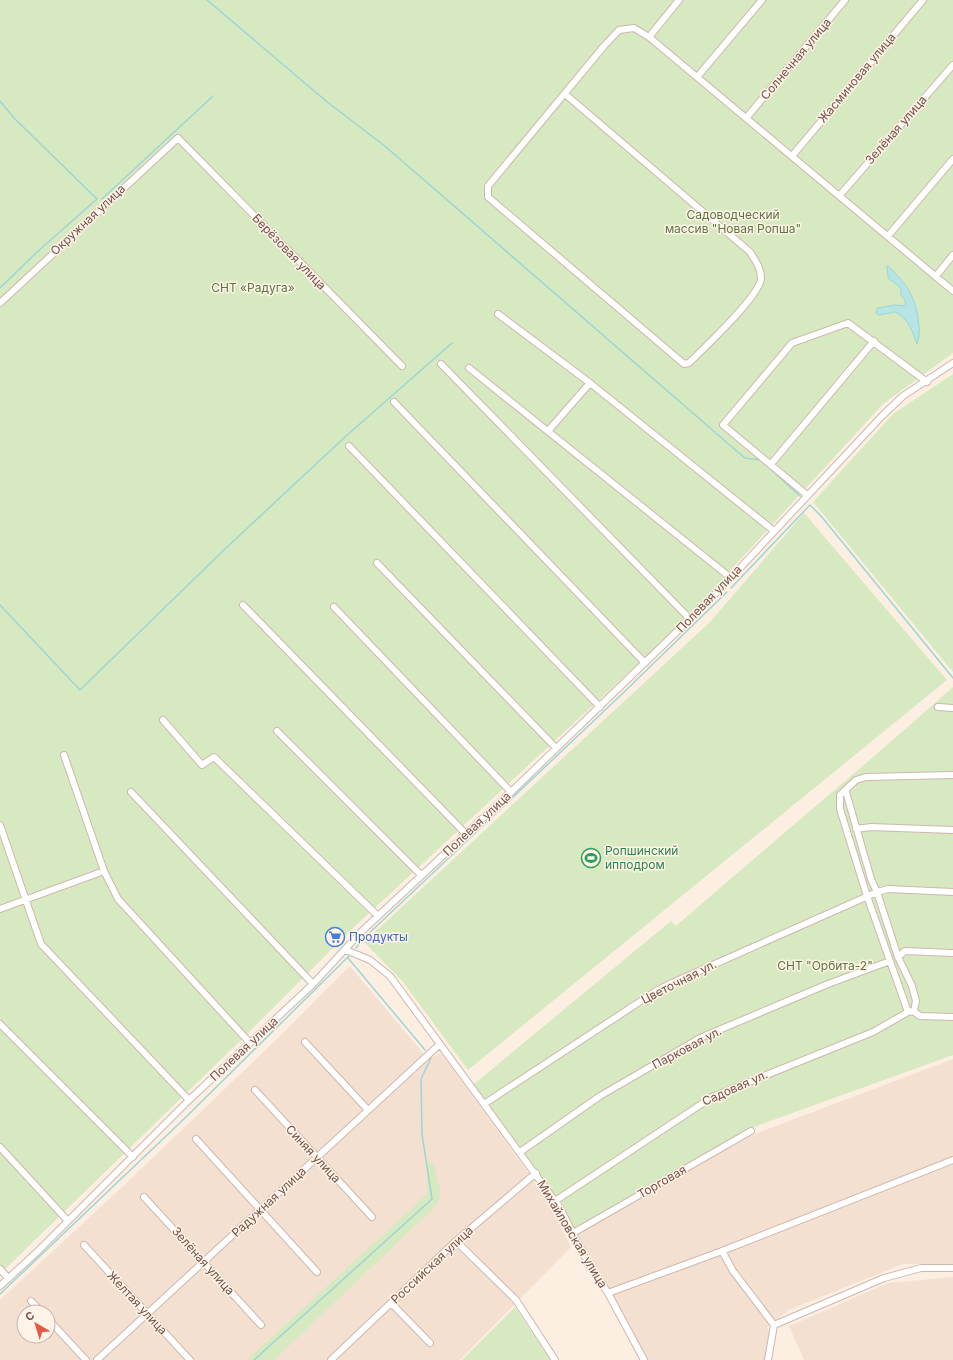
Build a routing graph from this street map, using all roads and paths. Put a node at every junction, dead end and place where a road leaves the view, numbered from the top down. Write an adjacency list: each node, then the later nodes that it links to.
1 (679, 0): 5 (street)
2 (762, 0): 7 (street)
3 (845, 0): 9 (street, Солнечная улица)
4 (923, 0): 11 (street, Жасминовая улица)
5 (649, 37): 7 (street); 8 (street)
6 (953, 65): 13 (street, Зелёная улица)
7 (698, 76): 9 (street)
8 (564, 94): 8 (street)
9 (747, 117): 11 (street)
10 (178, 138): 18 (street, Окружная улица); 23 (street, Берёзовая улица)
11 (792, 156): 13 (street)
12 (953, 159): 14 (street)
13 (840, 195): 14 (street)
14 (888, 236): 16 (street)
15 (953, 255): 16 (street)
16 (936, 276): 17 (street)
17 (953, 291)
18 (0, 303)
19 (498, 314): 26 (street)
20 (874, 341): 25 (street); 30 (street); 30 (street)
21 (953, 363): 25 (street, Полевая улица)
22 (441, 364): 37 (street)
23 (402, 366)
24 (469, 368): 28 (street)
25 (927, 382): 31 (street, Полевая улица)
26 (590, 383): 28 (street); 32 (street)
27 (394, 402): 38 (street)
28 (548, 431): 34 (street)
29 (349, 446): 39 (street)
30 (771, 464): 31 (street)
31 (807, 495): 32 (street, Полевая улица)
32 (774, 530): 34 (street, Полевая улица)
33 (377, 563): 44 (street)
34 (731, 578): 37 (street, Полевая улица)
35 (243, 605): 53 (street)
36 (334, 608): 48 (street)
37 (690, 619): 38 (street, Полевая улица)
38 (646, 663): 39 (street, Полевая улица)
39 (600, 707): 44 (street, Полевая улица)
40 (938, 707): 41 (street)
41 (953, 708)
42 (163, 720): 61 (street)
43 (277, 731): 55 (street)
44 (556, 748): 48 (street, Полевая улица)
45 (64, 755): 54 (street)
46 (953, 775): 49 (street)
47 (132, 792): 66 (street)
48 (511, 792): 53 (street, Полевая улица)
49 (846, 792): 51 (street); 58 (street)
50 (0, 825): 59 (street)
51 (856, 829): 52 (street); 56 (street)
52 (953, 830)
53 (466, 834): 55 (street, Полевая улица)
54 (104, 871): 59 (street); 71 (street)
55 (421, 875): 61 (street, Полевая улица)
56 (877, 892): 57 (street, Цветочная ул.); 58 (street, Цветочная ул.); 64 (street)
57 (953, 892)
58 (867, 896): 65 (street); 75 (street, Цветочная ул.)
59 (26, 901): 60 (street); 74 (street)
60 (0, 909)
61 (378, 916): 62 (street, Полевая улица)
62 (346, 950): 66 (street, Полевая улица); 72 (street, Михайловская улица)
63 (953, 953): 64 (street)
64 (898, 957): 67 (street)
65 (890, 961): 67 (street); 80 (street, Парковая ул.)
66 (313, 984): 71 (street, Полевая улица)
67 (911, 1012): 68 (street); 86 (street, Садовая ул.)
68 (953, 1017)
69 (0, 1024): 81 (street)
70 (306, 1042): 76 (street)
71 (250, 1043): 74 (street, Полевая улица)
72 (440, 1044): 75 (street, Михайловская улица); 76 (street, Радужная улица)
73 (255, 1090): 82 (street, Синяя улица)
74 (190, 1100): 81 (street, Полевая улица)
75 (484, 1104): 80 (street, Михайловская улица)
76 (368, 1110): 82 (street, Радужная улица)
77 (751, 1131): 90 (street, Торговая)
78 (196, 1140): 87 (street)
79 (0, 1147): 89 (street)
80 (520, 1152): 84 (street, Михайловская улица)
81 (133, 1157): 89 (street, Полевая улица)
82 (316, 1157): 87 (street, Радужная улица); 88 (street, Синяя улица)
83 (953, 1160): 93 (street, Михайловская улица)
84 (536, 1173): 86 (street, Михайловская улица); 91 (street, Российская улица)
85 (144, 1197): 94 (street, Зелёная улица)
86 (555, 1201): 90 (street, Михайловская улица)
87 (260, 1209): 94 (street, Радужная улица); 97 (street)
88 (372, 1217)
89 (68, 1221): 98 (street, Полевая улица)
90 (573, 1233): 100 (street, Михайловская улица)
91 (456, 1241): 102 (street, Российская улица); 113 (street)
92 (84, 1245): 104 (street, Желтая улица)
93 (722, 1251): 100 (street, Михайловская улица); 106 (street)
94 (204, 1262): 104 (street, Радужная улица); 105 (street, Зелёная улица)
95 (953, 1268): 106 (street)
96 (0, 1269): 98 (street)
97 (317, 1272)
98 (8, 1278): 99 (street, Полевая улица)
99 (0, 1286)
100 (608, 1293): 114 (street)
101 (31, 1301): 103 (street)
102 (392, 1303): 108 (street); 112 (street, Российская улица)
103 (34, 1304)
104 (147, 1314): 110 (street, Радужная улица); 111 (street, Желтая улица)
105 (261, 1325)
106 (774, 1325): 115 (street)
107 (56, 1328): 109 (street)
108 (430, 1343)
109 (86, 1360)
110 (97, 1360)
111 (190, 1360)
112 (331, 1360)
113 (555, 1360)
114 (644, 1360)
115 (768, 1360)

